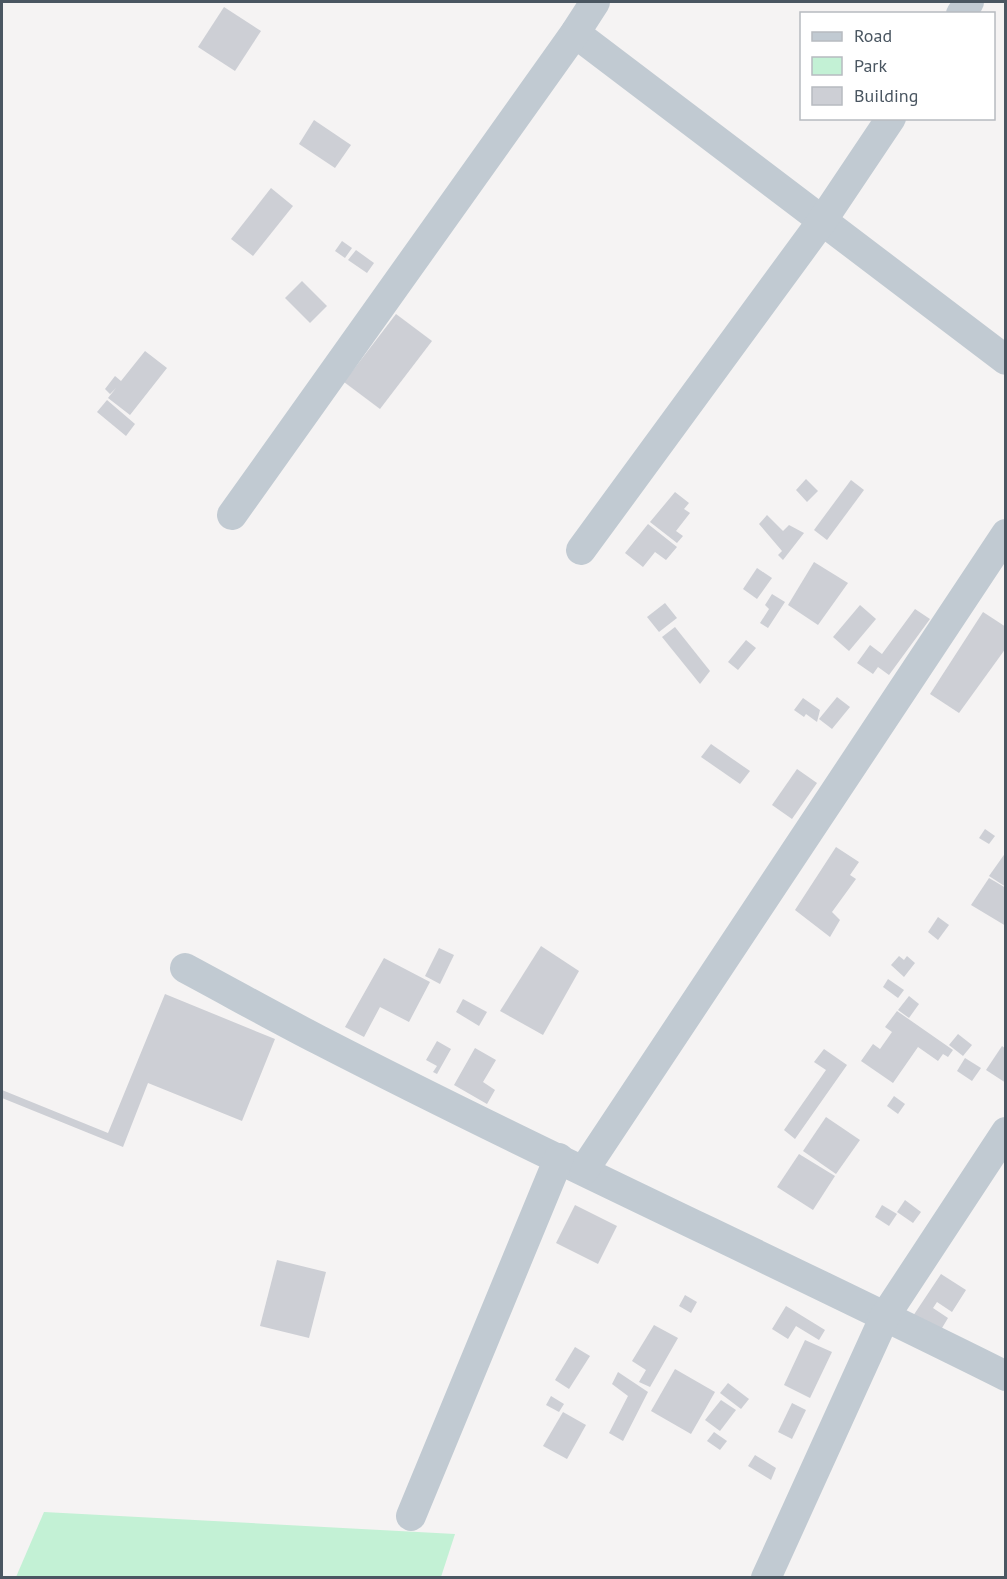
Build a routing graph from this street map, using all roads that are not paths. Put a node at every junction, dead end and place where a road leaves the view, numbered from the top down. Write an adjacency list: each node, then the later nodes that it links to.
1 (595, 2): 2 (street)
2 (575, 33): 4 (street); 6 (street)
3 (890, 120): 4 (street)
4 (822, 221): 5 (street); 8 (street)
5 (1005, 360)
6 (232, 515)
7 (1005, 534): 11 (street)
8 (581, 550)
9 (185, 968): 11 (street)
10 (1005, 1132): 12 (street)
11 (572, 1164): 12 (street); 14 (street)
12 (885, 1316): 13 (street); 15 (street)
13 (1005, 1376)
14 (411, 1516)
15 (766, 1578)

